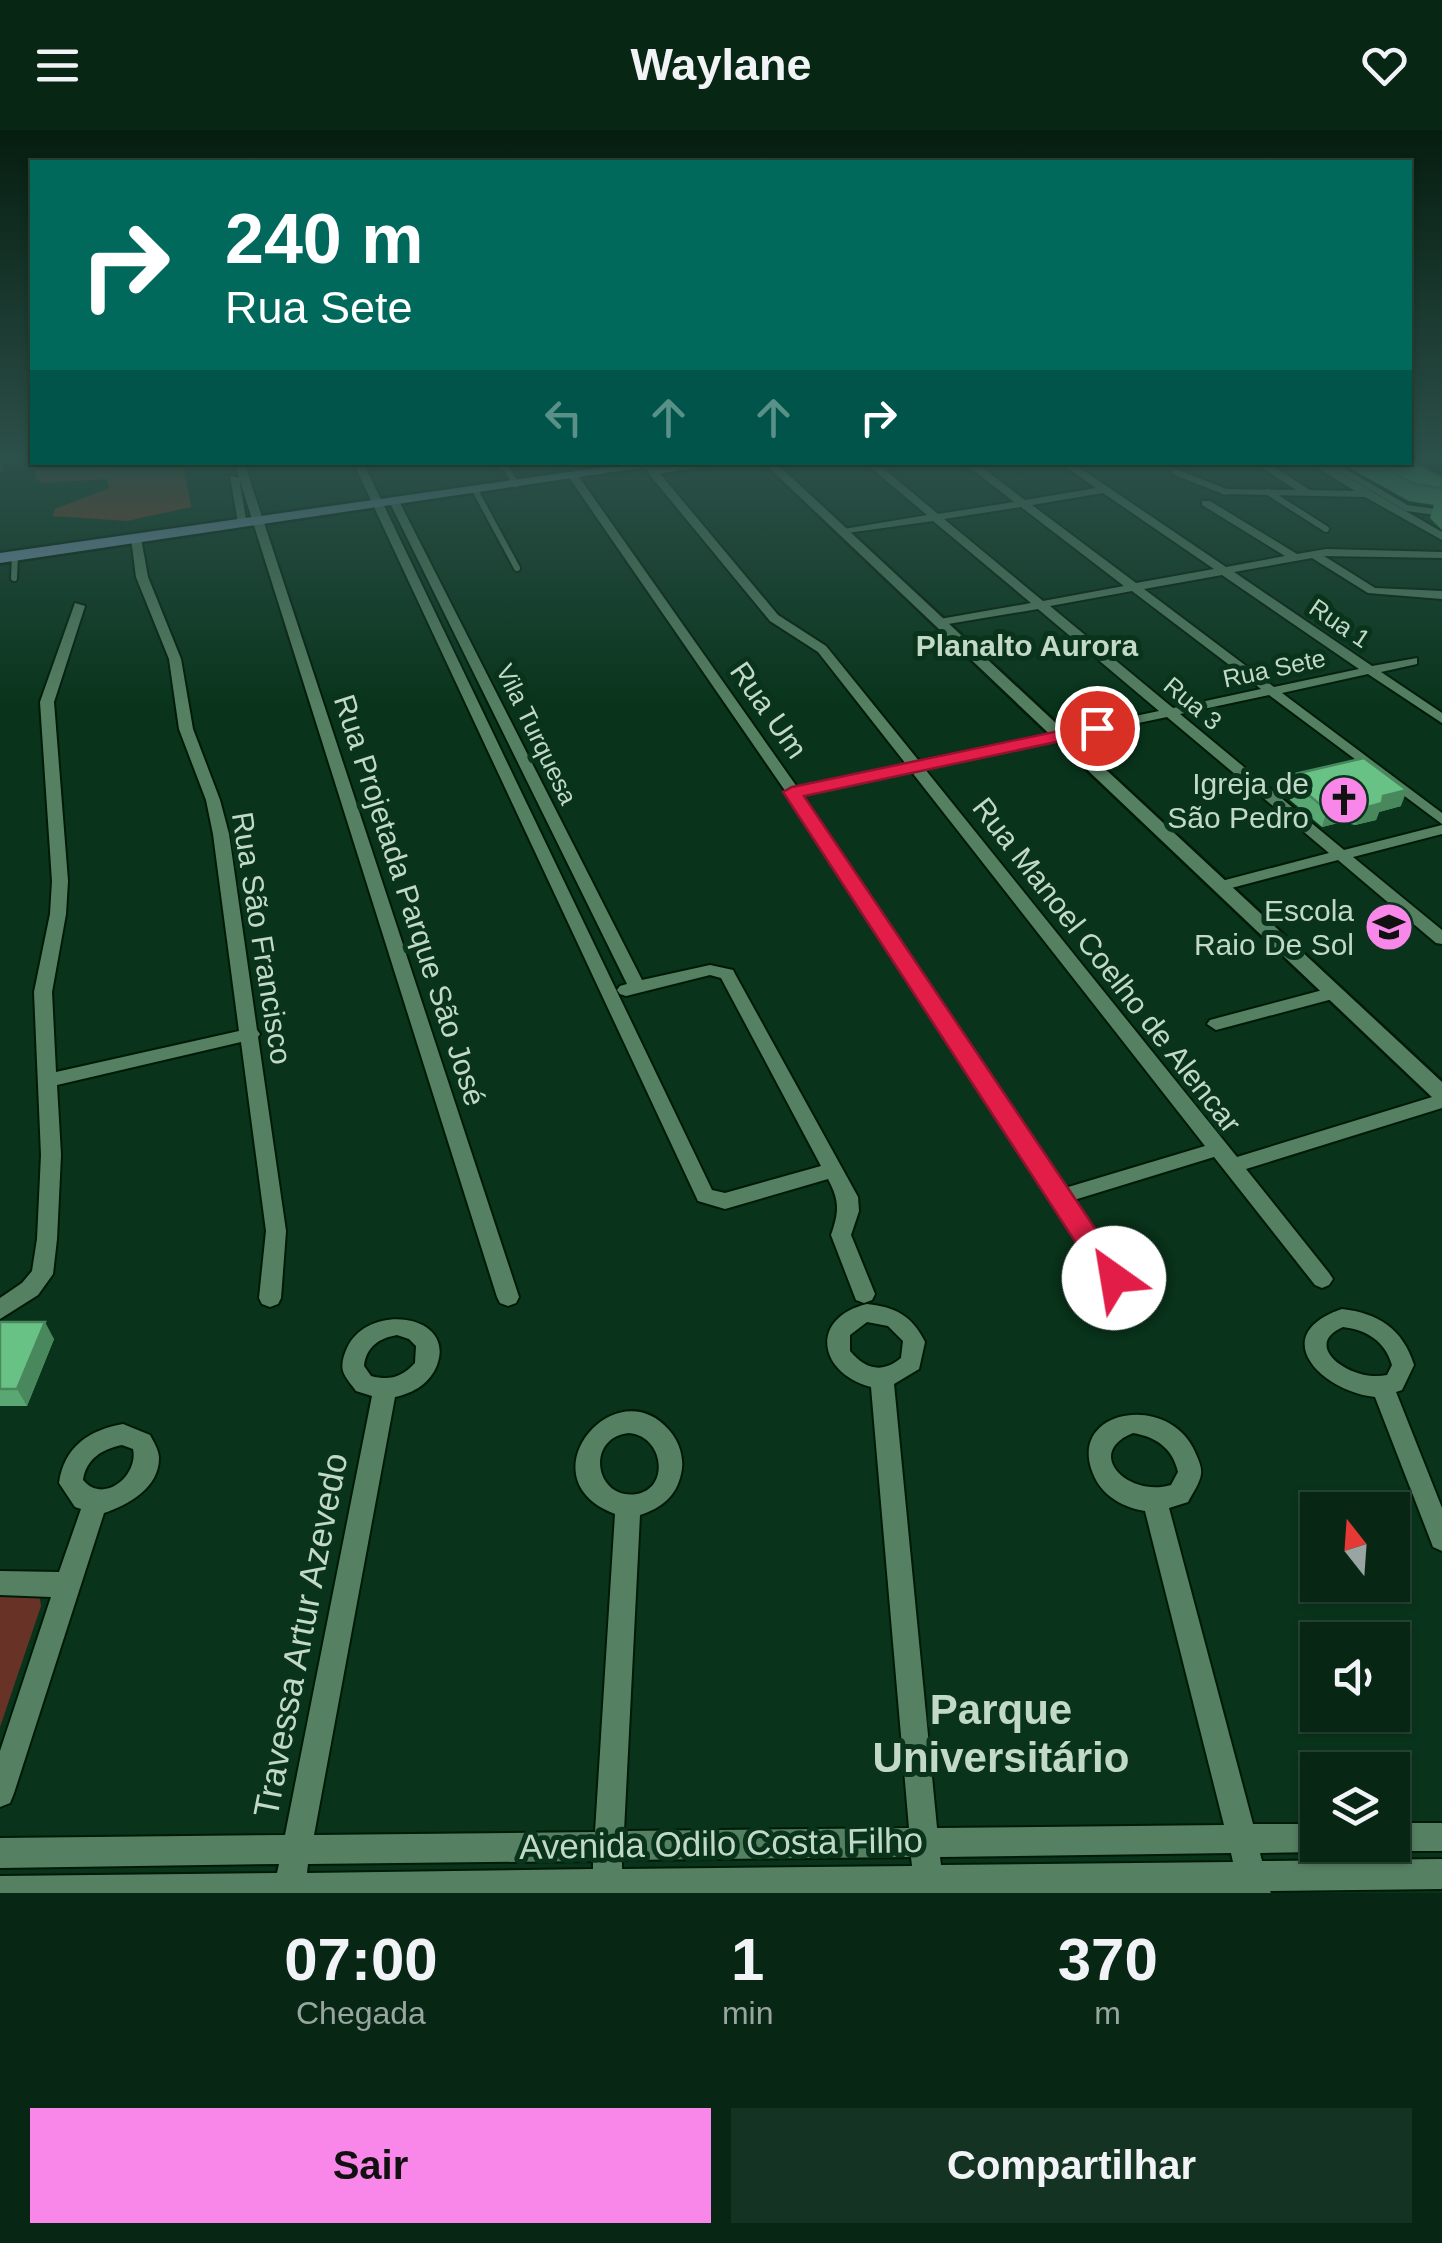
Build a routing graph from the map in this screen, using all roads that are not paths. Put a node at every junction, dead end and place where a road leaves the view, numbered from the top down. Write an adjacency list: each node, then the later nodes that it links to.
1 (107, 542): 16 (main road)
2 (137, 542): 49 (street, Rua São Francisco)
3 (258, 542): 59 (street, Rua Projetada Parque São José)
4 (400, 542): 24 (street, Vila Turquesa)
5 (410, 542): 22 (street, Vila Turquesa)
6 (503, 542): 18 (lane)
7 (619, 542): 37 (street, Rua Um)
8 (711, 542): 36 (street, Rua Manoel Coelho de Alencar)
9 (855, 542): 27 (street)
10 (964, 542): 25 (street, Rua 3)
11 (1072, 542): 21 (street)
12 (1181, 542): 19 (street, Rua 1)
13 (1270, 542): 17 (street)
14 (1313, 554): 15 (street); 17 (street); 23 (street)
15 (1442, 554)
16 (8, 557): 20 (lane)
17 (1294, 557): 19 (street)
18 (517, 568)
19 (1223, 571): 21 (street); 29 (street, Rua 1)
20 (14, 578)
21 (1133, 588): 25 (street); 30 (street)
22 (441, 594): 24 (street); 31 (street, Vila Turquesa)
23 (1442, 595)
24 (420, 597): 32 (street, Vila Turquesa)
25 (1038, 605): 27 (street); 33 (street, Rua 3)
26 (79, 606): 50 (street)
27 (940, 622): 35 (street)
28 (1413, 662): 29 (street, Rua Sete)
29 (1370, 670): 30 (street, Rua Sete); 34 (street, Rua 1)
30 (1273, 691): 33 (street, Rua Sete); 38 (street)
31 (494, 706): 32 (street); 40 (street, Vila Turquesa)
32 (472, 710): 42 (street, Vila Turquesa)
33 (1169, 713): 35 (street, Rua Sete); 41 (street, Rua 3)
34 (1442, 719)
35 (1062, 736): 36 (street, Rua Sete); 43 (street)
36 (915, 766): 37 (street, Rua Sete); 52 (street, Rua Manoel Coelho de Alencar)
37 (792, 792): 55 (street, Rua Um)
38 (1442, 820)
39 (1442, 829): 41 (street)
40 (568, 852): 42 (street); 45 (street, Vila Turquesa)
41 (1342, 855): 43 (street); 44 (street, Rua 3)
42 (544, 857): 47 (street, Vila Turquesa)
43 (1220, 886): 46 (street)
44 (1442, 939)
45 (637, 988): 47 (street); 54 (street)
46 (1334, 993): 48 (street); 51 (street)
47 (611, 994): 54 (street, Vila Turquesa)
48 (1216, 1024)
49 (251, 1034): 50 (street); 60 (street, Rua São Francisco)
50 (50, 1080): 61 (street)
51 (1440, 1091): 53 (street)
52 (1218, 1148): 53 (street, Rua Manoel Coelho de Alencar); 55 (street)
53 (1233, 1166): 57 (street, Rua Manoel Coelho de Alencar)
54 (834, 1170): 58 (street)
55 (1063, 1196): 56 (street, Rua Um)
56 (1114, 1278)
57 (1322, 1279)
58 (864, 1294)
59 (508, 1297)
60 (270, 1298)
61 (0, 1310)
62 (882, 1378): 76 (street)
63 (1383, 1388): 68 (street)
64 (385, 1390): 78 (street, Travessa Artur Azevedo)
65 (96, 1502): 70 (street)
66 (1155, 1503): 74 (street)
67 (628, 1504): 77 (street)
68 (1442, 1539)
69 (0, 1584): 70 (street)
70 (70, 1584): 71 (street)
71 (0, 1793)
72 (1410, 1837): 73 (street)
73 (1442, 1837)
74 (1242, 1838): 75 (street, Avenida Odilo Costa Filho); 76 (street, Avenida Odilo Costa Filho); 81 (street)
75 (1300, 1838)
76 (923, 1842): 77 (street, Avenida Odilo Costa Filho); 82 (street)
77 (608, 1845): 78 (street, Avenida Odilo Costa Filho); 83 (street)
78 (298, 1848): 79 (street, Avenida Odilo Costa Filho); 84 (street, Travessa Artur Azevedo)
79 (0, 1852)
80 (1442, 1874): 81 (street, Avenida Odilo Costa Filho)
81 (1254, 1884): 82 (street, Avenida Odilo Costa Filho)
82 (929, 1886): 83 (street, Avenida Odilo Costa Filho)
83 (606, 1888): 84 (street, Avenida Odilo Costa Filho)
84 (289, 1889): 85 (street, Avenida Odilo Costa Filho)
85 (0, 1891)

